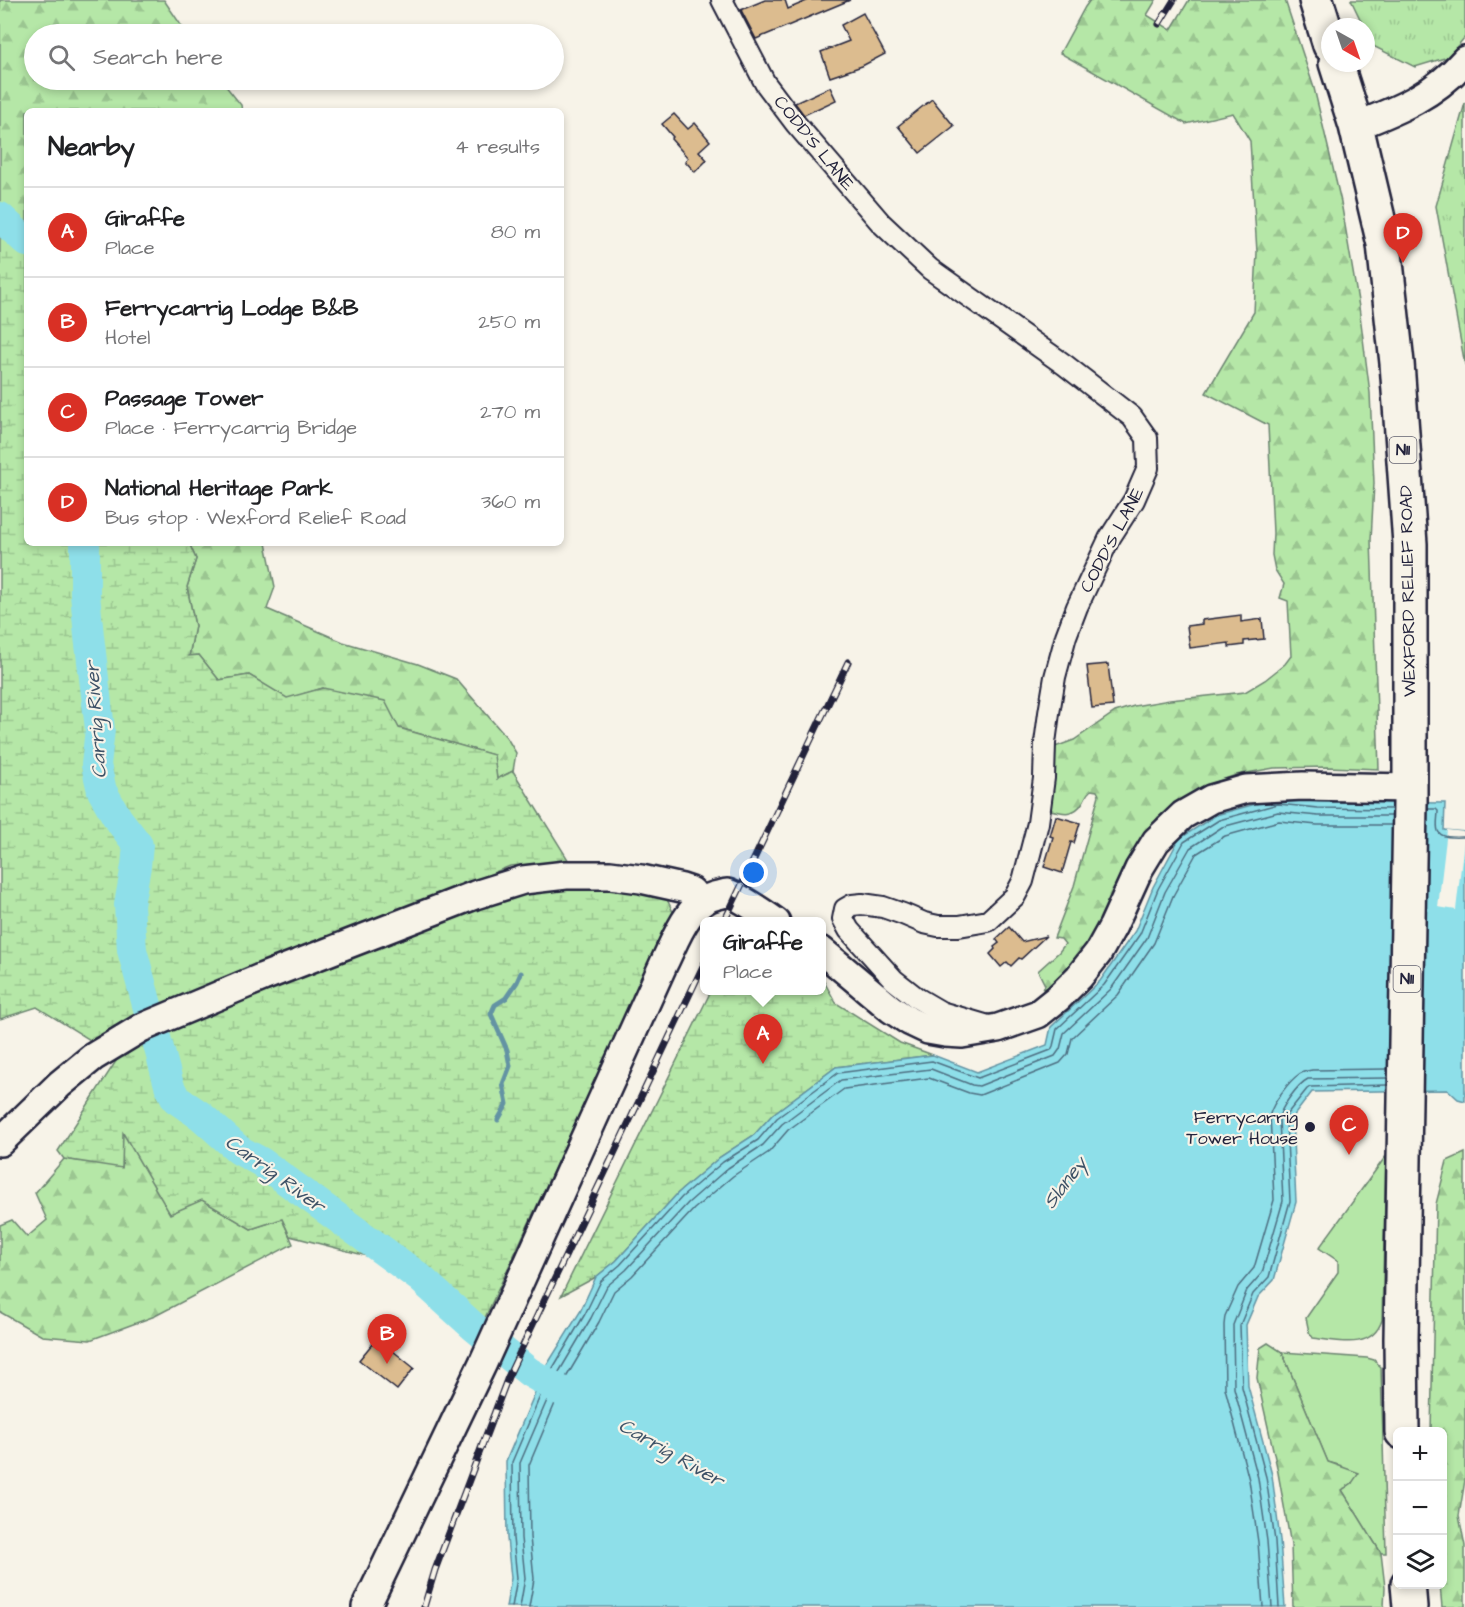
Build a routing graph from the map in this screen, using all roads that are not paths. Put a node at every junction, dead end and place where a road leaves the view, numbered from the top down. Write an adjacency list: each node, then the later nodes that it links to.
1 (722, 0): 11 (street, CODD'S LANE)
2 (1316, 0): 3 (highway)
3 (1322, 18)
4 (1465, 60): 6 (main road)
5 (1339, 72): 6 (highway, WEXFORD RELIEF ROAD / N11)
6 (1356, 126): 7 (highway, WEXFORD RELIEF ROAD / N11)
7 (1410, 796): 11 (main road); 13 (highway, N11)
8 (701, 903): 9 (main road); 12 (main road); 15 (main road)
9 (769, 917)
10 (826, 954): 11 (main road)
11 (998, 1028)
12 (0, 1142)
13 (1402, 1427)
14 (1408, 1589): 16 (highway)
15 (366, 1607)
16 (1410, 1607)

